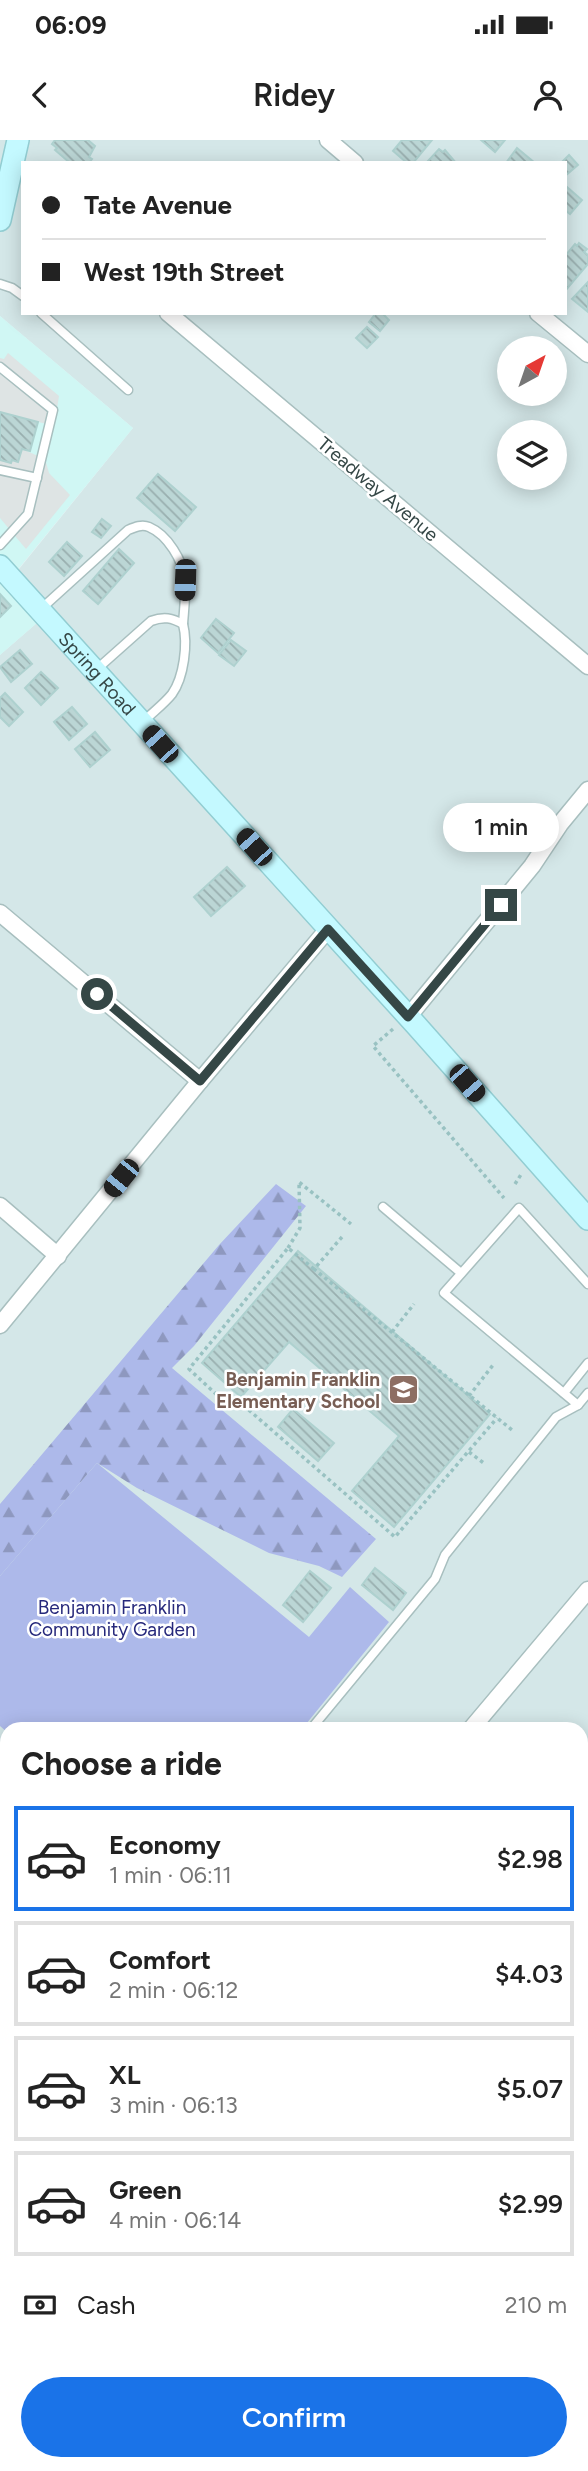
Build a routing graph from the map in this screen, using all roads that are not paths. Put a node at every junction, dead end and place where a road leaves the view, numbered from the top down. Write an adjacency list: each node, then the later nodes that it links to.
1 (18, 140): 4 (street)
2 (328, 140): 3 (street)
3 (353, 161)
4 (16, 186): 5 (street)
5 (0, 220)
6 (0, 284): 7 (lane)
7 (21, 295)
8 (43, 315): 13 (lane)
9 (170, 315): 20 (street, Treadway Avenue)
10 (540, 315): 11 (street)
11 (588, 355)
12 (0, 367): 15 (lane)
13 (128, 390)
14 (0, 470): 15 (lane)
15 (37, 478): 16 (lane)
16 (0, 545)
17 (0, 566): 18 (street, Spring Road)
18 (40, 610): 19 (lane); 21 (street, Spring Road)
19 (183, 624): 21 (lane); 22 (lane)
20 (588, 666)
21 (94, 671): 22 (street, Spring Road)
22 (142, 723): 25 (street, Spring Road)
23 (588, 790): 26 (street)
24 (0, 914): 27 (street)
25 (328, 929): 26 (street, Spring Road); 27 (street)
26 (400, 1023): 30 (street, Spring Road)
27 (200, 1081): 31 (street)
28 (0, 1206): 31 (street)
29 (383, 1207): 32 (lane)
30 (588, 1219)
31 (58, 1256): 34 (street)
32 (461, 1273): 33 (lane); 36 (lane)
33 (588, 1284)
34 (0, 1325)
35 (588, 1363): 36 (lane)
36 (564, 1393): 38 (lane)
37 (588, 1393): 38 (lane)
38 (578, 1405): 40 (lane)
39 (588, 1590): 41 (street)
40 (318, 1722)
41 (477, 1722)

